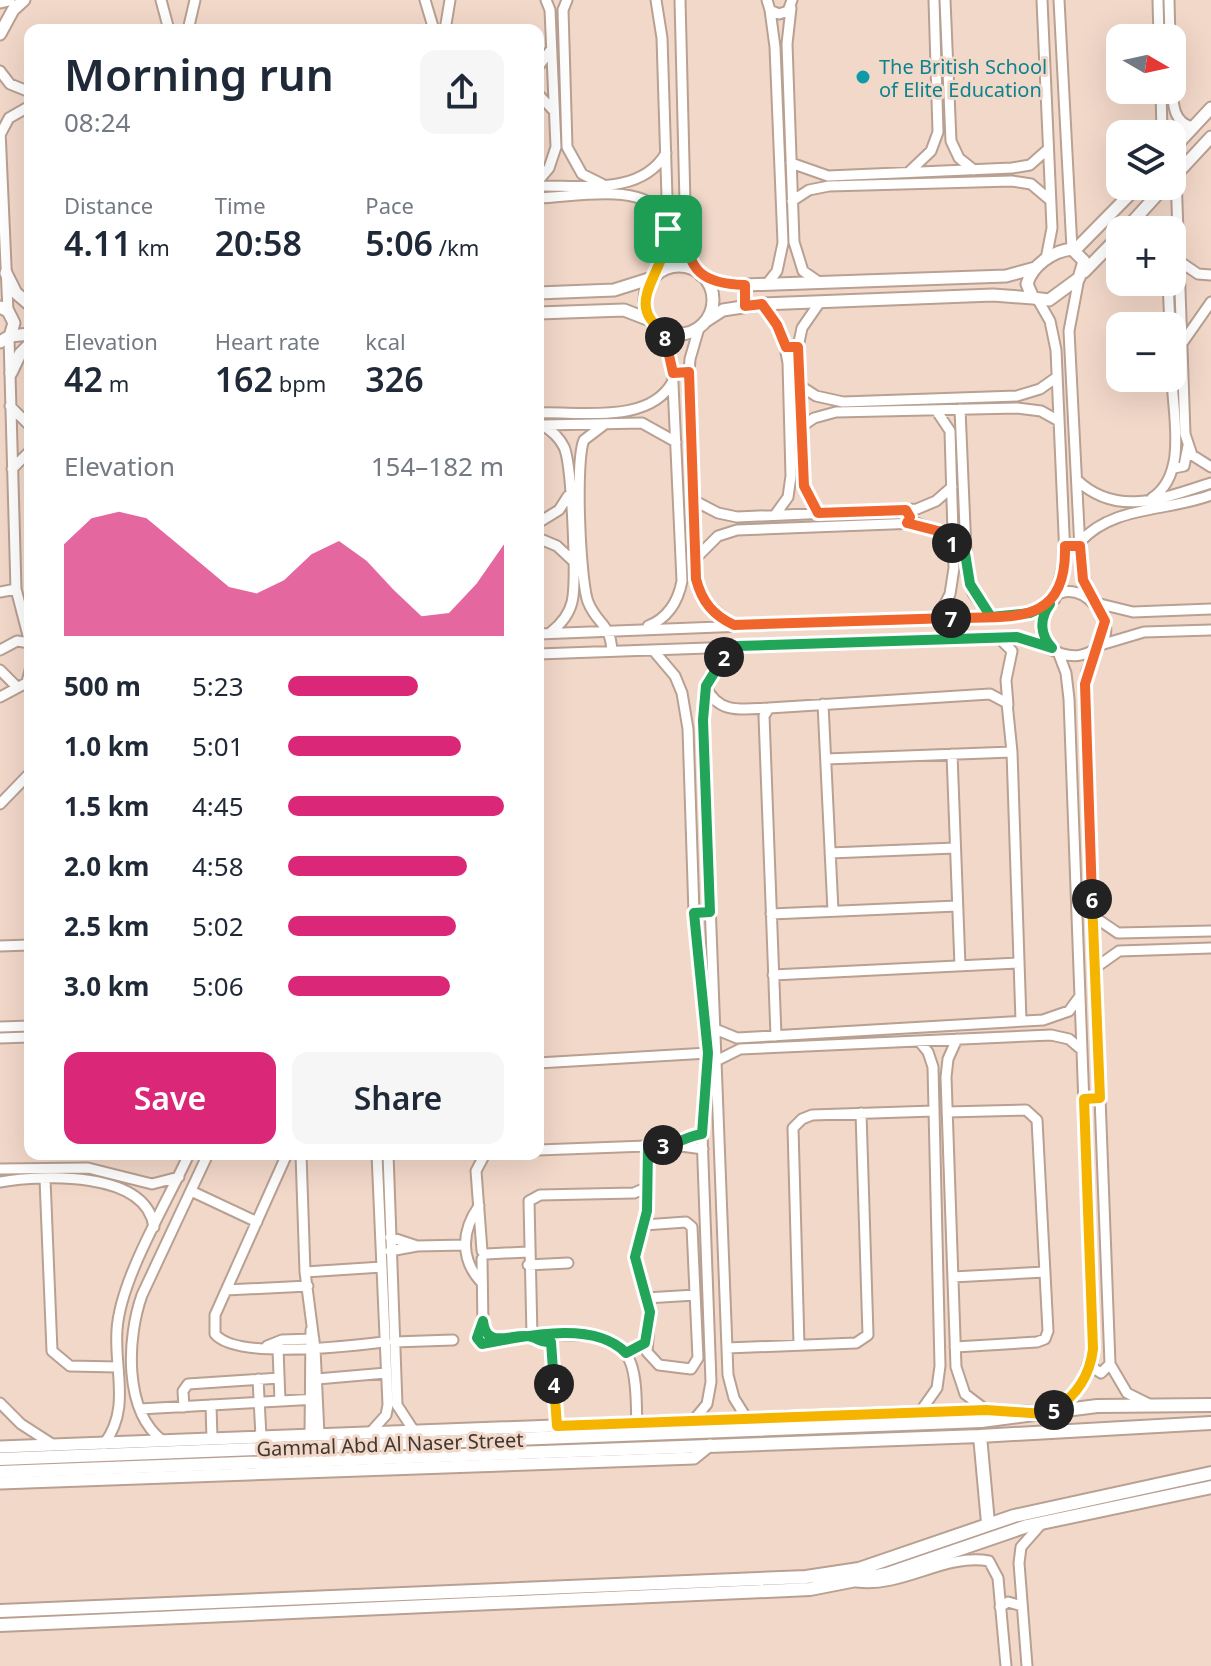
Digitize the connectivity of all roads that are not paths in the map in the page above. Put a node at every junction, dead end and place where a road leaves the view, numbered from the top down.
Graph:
1 (9, 0) edge
2 (24, 0) edge
3 (161, 0) edge
4 (195, 0) edge
5 (425, 0) edge
6 (450, 0) edge
7 (656, 0) edge
8 (680, 0) edge
9 (934, 0) edge
10 (945, 0) edge
11 (1042, 0) edge
12 (1059, 0) edge
13 (1158, 0) edge
14 (1169, 0) edge
15 (0, 2) edge
16 (792, 3) edge
17 (768, 4) edge
18 (548, 5) edge
19 (565, 5) edge
20 (167, 24) edge
21 (189, 24) edge
22 (433, 24) edge
23 (445, 24) edge
24 (1159, 24) edge
25 (1170, 24) edge
26 (0, 34) edge
27 (662, 38) junction
28 (678, 38) junction
29 (552, 48) junction
30 (544, 59) edge
31 (0, 71) edge
32 (24, 90) edge
33 (544, 100) edge
34 (1162, 104) edge
35 (1174, 104) edge
36 (1211, 108) edge
37 (24, 109) edge
38 (1174, 110) junction
39 (554, 111) junction
40 (1162, 111) junction
41 (1162, 120) edge
42 (1193, 127) junction
43 (938, 132) junction
44 (0, 133) edge
45 (950, 133) junction
46 (1186, 135) edge
47 (1211, 137) edge
48 (561, 147) junction
49 (1048, 149) junction
50 (666, 153) junction
51 (791, 163) junction
52 (1186, 164) edge
53 (1012, 168) junction
54 (974, 170) junction
55 (909, 172) junction
56 (544, 175) edge
57 (828, 181) junction
58 (1012, 181) junction
59 (625, 183) junction
60 (544, 184) edge
61 (602, 184) junction
62 (625, 195) junction
63 (544, 198) edge
64 (1125, 200) edge
65 (1153, 200) edge
66 (792, 201) junction
67 (1050, 202) junction
68 (1067, 203) junction
69 (1139, 216) edge
70 (668, 224) junction
71 (1102, 225) junction
72 (685, 229) junction
73 (1106, 239) edge
74 (794, 242) junction
75 (783, 243) junction
76 (2, 248) edge
77 (1074, 250) junction
78 (1106, 251) edge
79 (1046, 259) junction
80 (1186, 264) edge
81 (1035, 268) junction
82 (6, 273) junction
83 (700, 274) junction
84 (1081, 275) junction
85 (1211, 275) edge
86 (655, 276) junction
87 (992, 276) junction
88 (819, 282) junction
89 (767, 284) junction
90 (745, 285) junction
91 (602, 291) junction
92 (544, 293) edge
93 (993, 295) junction
94 (1036, 299) junction
95 (24, 300) edge
96 (820, 302) junction
97 (1211, 302) edge
98 (762, 304) junction
99 (745, 306) junction
100 (5, 310) edge
101 (602, 310) junction
102 (544, 313) edge
103 (650, 320) junction
104 (703, 324) junction
105 (662, 330) junction
106 (1069, 331) junction
107 (1054, 332) junction
108 (6, 339) edge
109 (1186, 339) edge
110 (786, 347) junction
111 (798, 347) junction
112 (24, 350) edge
113 (689, 372) junction
114 (11, 373) junction
115 (673, 377) junction
116 (1057, 377) junction
117 (799, 385) junction
118 (1172, 392) edge
119 (1185, 392) edge
120 (1017, 396) junction
121 (6, 398) edge
122 (836, 407) junction
123 (1017, 408) junction
124 (960, 409) junction
125 (634, 410) junction
126 (936, 410) junction
127 (544, 413) edge
128 (24, 419) edge
129 (1059, 421) junction
130 (635, 423) junction
131 (605, 424) junction
132 (544, 426) edge
133 (801, 427) junction
134 (544, 429) edge
135 (676, 442) junction
136 (1188, 446) junction
137 (24, 457) edge
138 (573, 466) junction
139 (1211, 467) edge
140 (1174, 468) junction
141 (12, 469) junction
142 (791, 476) junction
143 (803, 476) junction
144 (1077, 480) junction
145 (1211, 483) edge
146 (952, 487) junction
147 (569, 493) junction
148 (1211, 495) edge
149 (693, 500) junction
150 (1147, 501) junction
151 (906, 510) junction
152 (1124, 510) junction
153 (818, 513) junction
154 (775, 515) junction
155 (737, 517) junction
156 (544, 519) edge
157 (907, 523) junction
158 (737, 530) junction
159 (544, 541) edge
160 (1080, 544) junction
161 (1065, 546) junction
162 (953, 549) junction
163 (965, 553) junction
164 (695, 559) junction
165 (572, 560) junction
166 (696, 579) junction
167 (578, 580) junction
168 (682, 581) junction
169 (16, 589) junction
170 (0, 592) edge
171 (1052, 601) junction
172 (1095, 602) junction
173 (1211, 609) edge
174 (991, 617) junction
175 (938, 618) junction
176 (24, 620) edge
177 (734, 625) junction
178 (639, 629) junction
179 (610, 630) junction
180 (1211, 630) edge
181 (550, 633) junction
182 (544, 634) edge
183 (997, 638) junction
184 (24, 642) edge
185 (737, 646) junction
186 (1096, 646) junction
187 (0, 650) edge
188 (653, 650) junction
189 (1055, 650) junction
190 (612, 651) junction
191 (544, 654) edge
192 (0, 670) edge
193 (24, 684) edge
194 (706, 686) junction
195 (17, 687) junction
196 (0, 697) edge
197 (823, 704) junction
198 (1009, 707) junction
199 (769, 708) junction
200 (703, 720) junction
201 (687, 721) junction
202 (1012, 752) junction
203 (952, 754) junction
204 (826, 759) junction
205 (24, 779) edge
206 (0, 804) edge
207 (1074, 839) junction
208 (1090, 839) junction
209 (955, 848) junction
210 (830, 853) junction
211 (957, 906) junction
212 (833, 911) junction
213 (710, 912) junction
214 (694, 913) junction
215 (771, 914) junction
216 (1093, 916) junction
217 (1211, 931) edge
218 (24, 945) edge
219 (0, 946) edge
220 (1211, 948) edge
221 (1019, 963) junction
222 (960, 966) junction
223 (1095, 968) junction
224 (773, 975) junction
225 (1080, 996) junction
226 (1043, 1020) junction
227 (1021, 1021) junction
228 (24, 1026) edge
229 (0, 1027) edge
230 (715, 1029) junction
231 (882, 1029) junction
232 (1042, 1035) junction
233 (776, 1036) junction
234 (24, 1037) edge
235 (0, 1038) edge
236 (737, 1038) junction
237 (957, 1039) junction
238 (919, 1041) junction
239 (883, 1042) junction
240 (737, 1049) junction
241 (1082, 1050) junction
242 (712, 1057) junction
243 (544, 1063) edge
244 (947, 1066) junction
245 (933, 1067) junction
246 (1100, 1098) junction
247 (1084, 1099) junction
248 (934, 1111) junction
249 (947, 1112) junction
250 (861, 1113) junction
251 (702, 1134) junction
252 (674, 1145) junction
253 (648, 1146) junction
254 (703, 1149) junction
255 (544, 1150) edge
256 (186, 1160) edge
257 (205, 1160) edge
258 (284, 1160) edge
259 (301, 1160) edge
260 (377, 1160) edge
261 (388, 1160) edge
262 (482, 1160) edge
263 (0, 1169) edge
264 (179, 1177) junction
265 (45, 1179) junction
266 (935, 1180) junction
267 (950, 1180) junction
268 (0, 1182) edge
269 (191, 1191) junction
270 (648, 1193) junction
271 (479, 1206) junction
272 (162, 1212) junction
273 (722, 1218) junction
274 (705, 1219) junction
275 (177, 1220) junction
276 (257, 1222) junction
277 (644, 1225) junction
278 (155, 1228) junction
279 (390, 1237) junction
280 (417, 1246) junction
281 (465, 1250) junction
282 (390, 1251) junction
283 (528, 1252) junction
284 (482, 1255) junction
285 (568, 1263) dead end
286 (528, 1265) junction
287 (382, 1267) junction
288 (305, 1272) junction
289 (1045, 1272) junction
290 (953, 1277) junction
291 (482, 1283) junction
292 (308, 1286) junction
293 (226, 1290) junction
294 (695, 1295) junction
295 (646, 1298) junction
296 (532, 1336) junction
297 (553, 1338) junction
298 (453, 1340) dead end
299 (311, 1341) junction
300 (389, 1342) junction
301 (645, 1343) junction
302 (799, 1345) junction
303 (267, 1346) junction
304 (955, 1347) junction
305 (727, 1348) junction
306 (278, 1349) junction
307 (626, 1353) junction
308 (648, 1355) junction
309 (1091, 1362) junction
310 (632, 1363) junction
311 (727, 1363) junction
312 (1110, 1364) junction
313 (711, 1365) junction
314 (940, 1366) junction
315 (956, 1367) junction
316 (118, 1370) junction
317 (134, 1373) junction
318 (386, 1373) junction
319 (279, 1378) junction
320 (258, 1379) junction
321 (317, 1379) junction
322 (392, 1396) junction
323 (313, 1399) junction
324 (280, 1401) junction
325 (259, 1402) junction
326 (0, 1403) edge
327 (211, 1405) junction
328 (1154, 1405) junction
329 (1211, 1405) edge
330 (1106, 1406) junction
331 (184, 1407) junction
332 (140, 1409) junction
333 (986, 1410) junction
334 (920, 1412) junction
335 (1052, 1413) junction
336 (787, 1417) junction
337 (747, 1419) junction
338 (693, 1421) junction
339 (674, 1422) junction
340 (637, 1423) junction
341 (1211, 1423) edge
342 (557, 1426) junction
343 (804, 1427) junction
344 (1126, 1427) junction
345 (479, 1429) junction
346 (1087, 1429) junction
347 (414, 1431) junction
348 (370, 1433) junction
349 (663, 1433) junction
350 (314, 1435) junction
351 (980, 1436) junction
352 (261, 1437) junction
353 (212, 1439) junction
354 (163, 1441) junction
355 (472, 1441) junction
356 (104, 1444) junction
357 (0, 1445) edge
358 (55, 1446) junction
359 (445, 1448) junction
360 (0, 1459) edge
361 (0, 1472) edge
362 (1211, 1473) edge
363 (99, 1474) junction
364 (0, 1483) edge
365 (1211, 1487) edge
366 (1043, 1522) junction
367 (988, 1523) junction
368 (857, 1582) junction
369 (677, 1589) junction
370 (1020, 1589) junction
371 (652, 1590) junction
372 (999, 1590) junction
373 (1022, 1606) junction
374 (1000, 1607) junction
375 (0, 1611) edge
376 (0, 1625) edge
377 (1006, 1666) edge
378 (1027, 1666) edge

1 - 15 street
2 - 26 street
3 - 20 street
4 - 21 street
5 - 22 street
6 - 23 street
7 - 27 street
8 - 28 street
9 - 43 street
10 - 45 street
11 - 49 street
12 - 68 street
13 - 24 street
14 - 25 street
16 - 17 street
16 - 51 street
17 - 75 street
18 - 19 street
18 - 29 street
19 - 48 street
27 - 28 street
27 - 50 street
28 - 72 street
29 - 30 street
29 - 39 street
31 - 32 street
33 - 39 street
34 - 40 street
35 - 38 street
36 - 42 street
37 - 44 street
38 - 40 street
38 - 42 street
39 - 48 street
40 - 41 street
42 - 46 street
43 - 45 street
43 - 55 street
44 - 76 street
45 - 54 street
47 - 52 street
48 - 56 street
48 - 61 street
49 - 53 street
49 - 67 street
50 - 59 street
50 - 70 street
51 - 57 street
51 - 66 street
53 - 54 street
53 - 58 street
54 - 55 street
55 - 57 street
57 - 58 street
57 - 66 street
58 - 67 street
59 - 61 street
59 - 62 street
60 - 61 street
62 - 63 street
62 - 70 street
64 - 71 street
65 - 69 street
66 - 74 street
67 - 68 street
67 - 79 street
68 - 77 street
70 - 72 street
70 - 86 street
71 - 73 street
71 - 77 street
72 - 83 street
74 - 75 street
74 - 88 street
75 - 89 street
76 - 82 street
77 - 79 street
77 - 84 street
78 - 84 street
79 - 81 street
80 - 85 street
81 - 87 street
81 - 94 street
82 - 95 street
82 - 100 street
83 - 86 street
83 - 90 street
83 - 104 street
84 - 94 street
84 - 106 street
86 - 91 street
86 - 103 street
87 - 88 street
87 - 93 street
88 - 89 street
89 - 90 street
90 - 99 street
91 - 92 street
91 - 101 street
93 - 94 street
93 - 96 street
94 - 107 street
96 - 98 street
96 - 111 street
97 - 109 street
98 - 99 street
98 - 110 street
99 - 104 street
100 - 108 street
101 - 102 street
101 - 103 street
103 - 105 street
104 - 105 street
104 - 113 street
105 - 115 street
106 - 107 street
106 - 144 street
107 - 116 street
108 - 114 street
110 - 111 street
110 - 142 street
111 - 117 street
112 - 114 street
113 - 115 street
113 - 149 street
114 - 121 street
115 - 125 street
115 - 135 street
116 - 120 street
116 - 129 street
117 - 122 street
117 - 133 street
118 - 140 street
119 - 136 street
120 - 122 street
120 - 123 street
121 - 128 street
121 - 141 street
122 - 126 street
122 - 133 street
123 - 124 street
123 - 129 street
124 - 126 street
124 - 163 street
125 - 127 street
125 - 130 street
126 - 146 street
129 - 161 street
130 - 131 street
130 - 135 street
131 - 132 street
131 - 138 street
133 - 143 street
134 - 138 street
135 - 168 street
136 - 139 street
136 - 140 street
137 - 141 street
138 - 147 street
138 - 167 street
140 - 150 street
141 - 169 street
142 - 143 street
142 - 154 street
143 - 153 street
144 - 152 street
144 - 160 street
145 - 150 street
146 - 151 street
146 - 162 street
147 - 156 street
147 - 165 street
148 - 152 street
149 - 155 street
149 - 164 street
150 - 152 street
151 - 153 street
151 - 157 street
152 - 160 street
153 - 154 street
154 - 155 street
155 - 158 street
157 - 158 street
157 - 162 street
158 - 164 street
159 - 165 street
160 - 161 street
160 - 172 street
161 - 171 street
162 - 163 street
162 - 175 street
163 - 174 street
164 - 166 street
165 - 167 street
166 - 168 street
166 - 177 street
167 - 179 street
167 - 181 street
168 - 178 street
169 - 170 street
169 - 176 street
171 - 172 street
171 - 174 street
171 - 189 street
172 - 173 street
172 - 186 street
174 - 175 street
175 - 177 street
177 - 178 street
178 - 179 street
179 - 181 street
179 - 190 street
180 - 186 street
181 - 182 street
183 - 185 street
183 - 189 street
183 - 198 street
184 - 187 street
185 - 188 street
185 - 194 street
186 - 189 street
186 - 208 street
188 - 190 street
188 - 201 street
189 - 207 street
190 - 191 street
192 - 195 street
193 - 195 street
194 - 199 street
194 - 200 street
195 - 196 street
197 - 198 street
197 - 199 street
197 - 204 street
198 - 202 street
199 - 215 street
200 - 201 street
200 - 213 street
201 - 214 street
202 - 203 street
202 - 221 street
203 - 204 street
203 - 209 street
204 - 210 street
205 - 206 street
207 - 208 street
207 - 225 street
208 - 216 street
209 - 210 street
209 - 211 street
210 - 212 street
211 - 212 street
211 - 222 street
212 - 215 street
213 - 214 street
213 - 230 street
214 - 242 street
215 - 224 street
216 - 217 street
216 - 223 street
218 - 219 street
220 - 223 street
221 - 222 street
221 - 227 street
222 - 224 street
223 - 246 street
224 - 233 street
225 - 226 street
225 - 241 street
226 - 227 street
226 - 232 street
227 - 231 street
228 - 229 street
230 - 236 street
230 - 242 street
231 - 233 street
231 - 239 street
232 - 237 street
232 - 241 street
233 - 236 street
234 - 235 street
236 - 240 street
237 - 238 street
237 - 244 street
238 - 239 street
238 - 245 street
239 - 240 street
240 - 242 street
241 - 247 street
242 - 243 street
242 - 251 street
242 - 273 street
244 - 245 street
244 - 249 street
245 - 248 street
246 - 247 street
246 - 312 street
247 - 309 street
248 - 250 street
248 - 266 street
249 - 267 street
249 - 289 street
250 - 302 street
250 - 302 street
251 - 252 street
251 - 254 street
252 - 253 street
252 - 254 street
253 - 255 street
253 - 270 street
254 - 274 street
256 - 264 street
257 - 269 street
258 - 276 street
259 - 288 street
260 - 287 street
261 - 279 street
262 - 271 street
263 - 264 street
264 - 272 street
265 - 268 street
265 - 278 street
265 - 316 street
266 - 267 street
266 - 314 street
267 - 290 street
269 - 275 street
269 - 276 street
270 - 277 street
270 - 283 street
271 - 281 street
271 - 284 street
272 - 275 street
272 - 278 street
273 - 274 street
273 - 305 street
274 - 313 street
275 - 317 street
276 - 293 street
277 - 294 street
277 - 295 street
278 - 316 street
279 - 280 street
279 - 282 street
280 - 281 street
280 - 282 street
281 - 284 street
281 - 291 street
282 - 300 street
283 - 284 street
283 - 286 street
284 - 291 street
285 - 286 street
286 - 296 street
287 - 288 street
287 - 300 street
288 - 292 street
289 - 290 street
289 - 304 street
290 - 304 street
291 - 296 street
292 - 293 street
292 - 299 street
293 - 303 street
294 - 295 street
294 - 308 street
295 - 301 street
296 - 297 street
297 - 307 street
297 - 342 street
298 - 300 street
299 - 300 street
299 - 303 street
299 - 306 street
299 - 321 street
299 - 323 street
300 - 318 street
300 - 322 street
301 - 307 street
301 - 308 street
302 - 305 street
303 - 306 street
304 - 315 street
305 - 311 street
306 - 319 street
307 - 310 street
308 - 310 street
309 - 312 street
309 - 335 street
310 - 340 street
311 - 313 street
311 - 337 street
312 - 328 street
313 - 338 street
314 - 315 street
314 - 334 street
315 - 333 street
316 - 317 street
316 - 356 street
317 - 332 street
318 - 321 street
318 - 322 street
319 - 320 street
319 - 324 street
320 - 325 street
320 - 331 street
321 - 323 street
322 - 347 street
322 - 348 street
323 - 324 street
323 - 350 street
324 - 325 street
325 - 327 street
325 - 352 street
326 - 358 street
327 - 331 street
327 - 353 street
328 - 329 main road, Gammal Abd Al Naser Street
328 - 330 main road, Gammal Abd Al Naser Street
330 - 335 main road, Gammal Abd Al Naser Street
330 - 344 main road
331 - 332 street
332 - 354 street
333 - 334 street
333 - 335 street
334 - 336 street
335 - 343 main road, Gammal Abd Al Naser Street
335 - 346 main road
336 - 337 street
336 - 343 main road
337 - 338 street
338 - 339 street
339 - 340 street
339 - 349 main road
340 - 342 street
341 - 344 main road, Gammal Abd Al Naser Street
342 - 345 street
343 - 349 main road, Gammal Abd Al Naser Street
344 - 346 main road, Gammal Abd Al Naser Street
345 - 355 main road
345 - 359 street
346 - 351 main road, Gammal Abd Al Naser Street
347 - 348 street
347 - 359 street
348 - 350 street
349 - 355 main road, Gammal Abd Al Naser Street
350 - 352 street
351 - 359 main road, Gammal Abd Al Naser Street
351 - 367 main road
352 - 353 street
353 - 354 street
354 - 356 street
355 - 359 main road, Gammal Abd Al Naser Street
356 - 358 street
357 - 358 street
359 - 360 main road, Gammal Abd Al Naser Street
359 - 363 main road, Gammal Abd Al Naser Street
361 - 363 main road, Gammal Abd Al Naser Street
362 - 367 main road
363 - 364 street
365 - 366 main road
366 - 368 main road
366 - 370 street
367 - 369 main road
368 - 369 main road
368 - 372 street
369 - 371 main road
370 - 372 street
370 - 373 street
371 - 375 main road
371 - 376 main road
372 - 374 street
373 - 374 street
373 - 378 street
374 - 377 street

